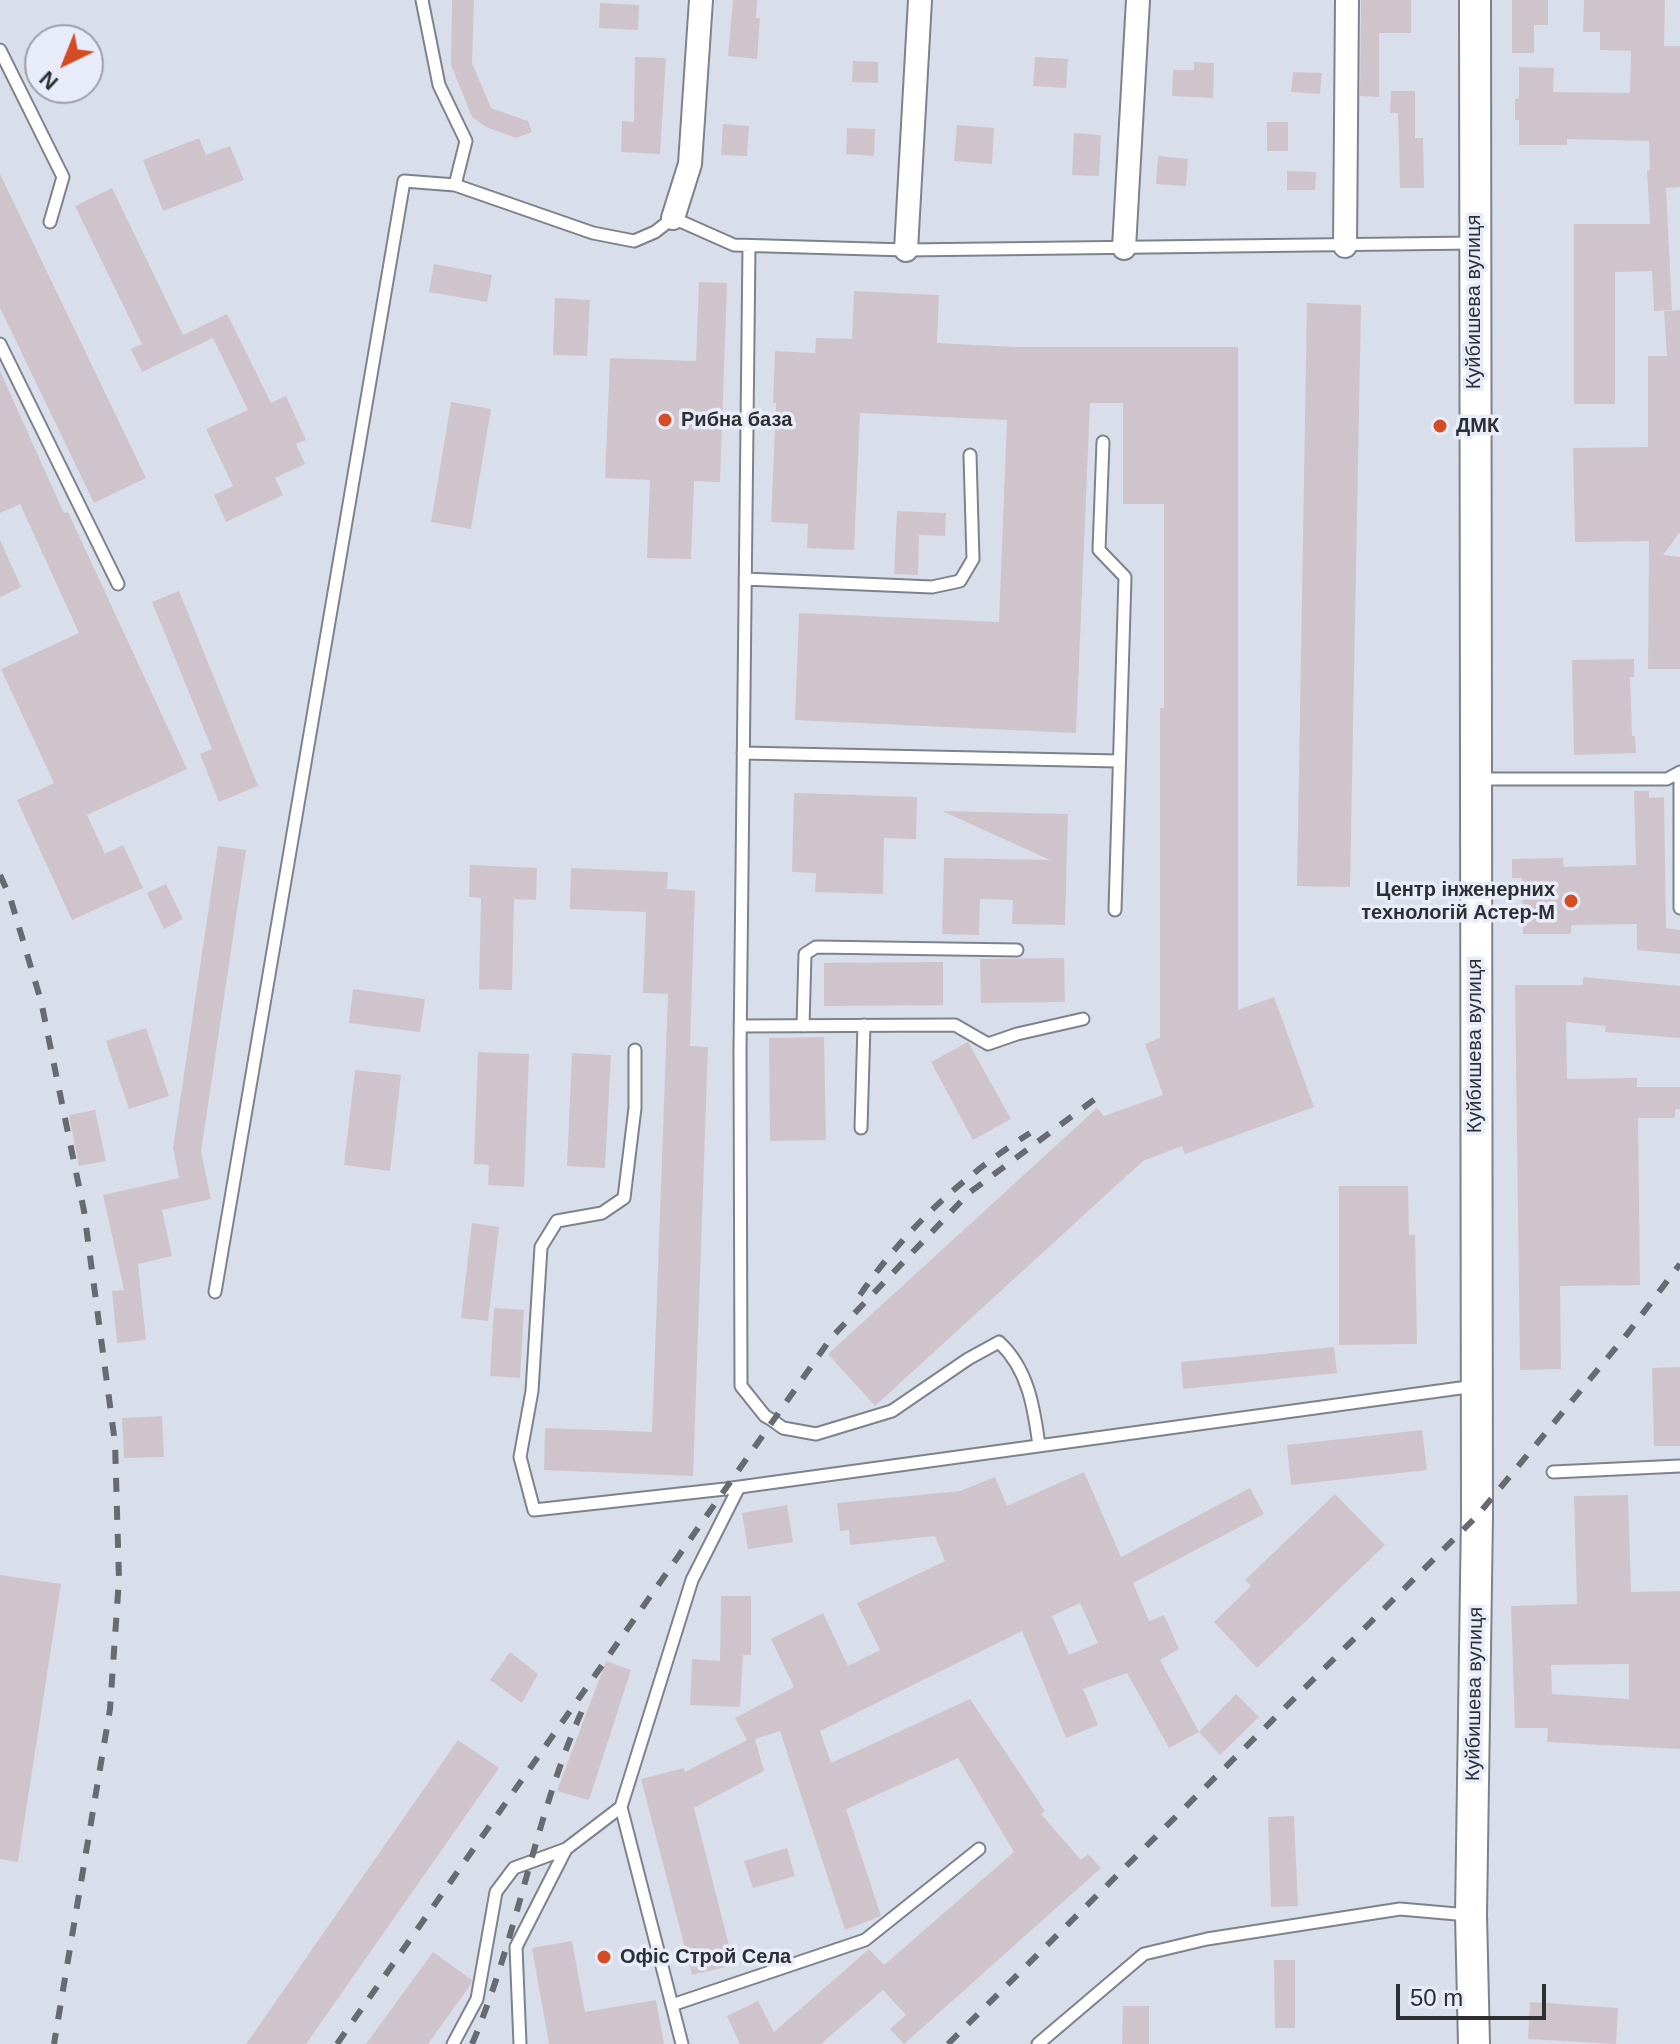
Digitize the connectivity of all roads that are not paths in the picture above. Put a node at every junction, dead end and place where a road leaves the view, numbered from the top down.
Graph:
1 (422, 0) edge
2 (701, 0) edge
3 (920, 0) edge
4 (1138, 0) edge
5 (1347, 0) edge
6 (1475, 0) edge
7 (0, 50) edge
8 (455, 185) junction
9 (673, 218) junction
10 (50, 222) dead end
11 (1474, 243) junction
12 (749, 246) junction
13 (1345, 246) junction
14 (1124, 248) junction
15 (906, 250) junction
16 (0, 344) edge
17 (1103, 442) dead end
18 (970, 455) dead end
19 (745, 579) junction
20 (118, 584) dead end
21 (743, 753) junction
22 (1118, 761) junction
23 (1680, 772) edge
24 (1474, 779) junction
25 (1680, 780) edge
26 (1680, 908) edge
27 (1115, 910) dead end
28 (1017, 950) dead end
29 (1083, 1019) dead end
30 (864, 1025) junction
31 (740, 1026) junction
32 (803, 1026) junction
33 (635, 1050) dead end
34 (861, 1128) dead end
35 (215, 1292) dead end
36 (1475, 1385) junction
37 (1039, 1446) junction
38 (1680, 1466) edge
39 (1553, 1472) dead end
40 (739, 1487) junction
41 (621, 1807) junction
42 (566, 1849) junction
43 (979, 1849) dead end
44 (1471, 1915) junction
45 (672, 2005) junction
46 (453, 2044) edge
47 (520, 2044) edge
48 (682, 2044) edge
49 (1038, 2044) edge
50 (1474, 2044) edge

1 - 8 lane
2 - 9 street
3 - 15 street
4 - 14 street
5 - 13 street
6 - 11 main road, Куйбишева вулиця
7 - 10 lane
8 - 9 lane
8 - 35 lane
9 - 12 lane
11 - 13 lane
11 - 24 main road, Куйбишева вулиця
12 - 15 lane
12 - 19 lane
13 - 14 lane
14 - 15 lane
16 - 20 lane
17 - 22 lane
18 - 19 lane
19 - 21 lane
21 - 22 lane
21 - 31 lane
22 - 27 lane
23 - 24 lane
24 - 36 main road, Куйбишева вулиця
25 - 26 lane
28 - 32 lane
29 - 30 lane
30 - 32 lane
30 - 34 lane
31 - 32 lane
31 - 37 lane
33 - 40 lane
36 - 37 lane
36 - 44 main road, Куйбишева вулиця
37 - 40 lane
38 - 39 lane
40 - 41 lane
41 - 42 lane
41 - 45 lane
42 - 46 lane
42 - 47 lane
43 - 45 lane
44 - 49 lane
44 - 50 main road, Куйбишева вулиця
45 - 48 lane

